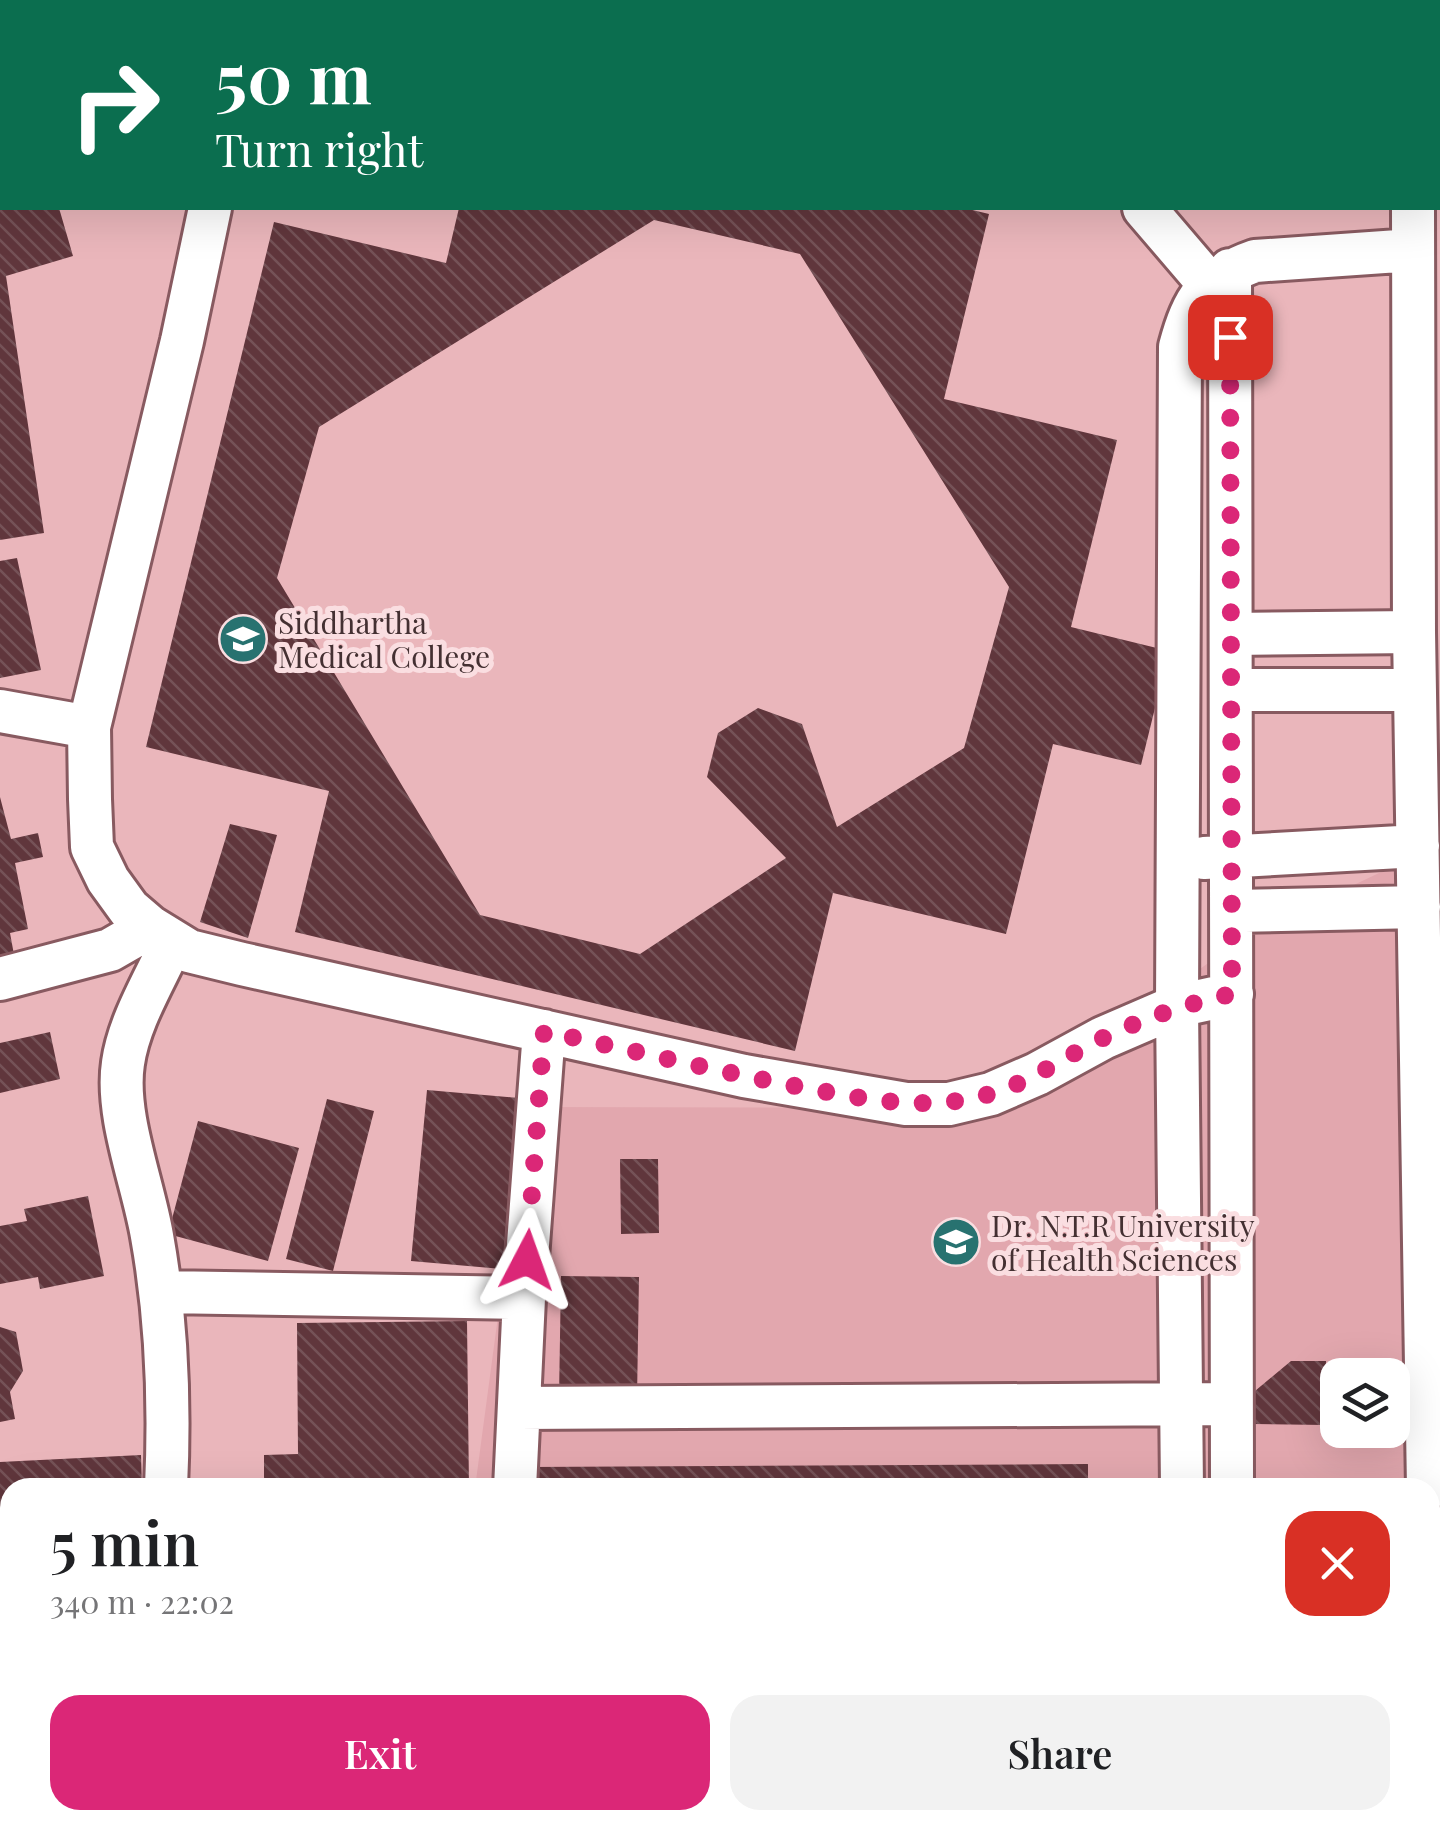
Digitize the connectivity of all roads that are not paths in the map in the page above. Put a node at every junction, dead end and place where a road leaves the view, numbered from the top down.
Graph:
1 (210, 210) edge
2 (1146, 210) edge
3 (1412, 210) edge
4 (1413, 250) junction
5 (1220, 277) junction
6 (1230, 404) junction
7 (1178, 406) junction
8 (1178, 571) junction
9 (1231, 571) junction
10 (1414, 632) junction
11 (1231, 634) junction
12 (1232, 690) junction
13 (1415, 690) junction
14 (0, 712) edge
15 (90, 727) junction
16 (1418, 846) junction
17 (1232, 856) junction
18 (1177, 859) junction
19 (1418, 907) junction
20 (1232, 911) junction
21 (161, 934) junction
22 (0, 980) edge
23 (1232, 994) junction
24 (1177, 1006) junction
25 (544, 1031) junction
26 (162, 1292) junction
27 (524, 1298) junction
28 (1183, 1404) junction
29 (1232, 1404) junction
30 (518, 1408) junction
31 (166, 1478) edge
32 (516, 1478) edge
33 (1182, 1478) edge
34 (1232, 1478) edge
35 (1428, 1478) edge

1 - 15 street
2 - 5 street
3 - 4 street
4 - 5 street
4 - 10 street
5 - 6 street
5 - 7 street
6 - 7 street
6 - 9 street
7 - 8 street
8 - 9 street
8 - 18 street
9 - 11 street
10 - 11 street
10 - 13 street
11 - 12 street
12 - 13 street
12 - 17 street
13 - 16 street
14 - 15 street
15 - 21 street
16 - 17 street
16 - 19 street
17 - 18 street
17 - 20 street
18 - 24 street
19 - 20 street
19 - 35 street
20 - 23 street
21 - 22 street
21 - 25 street
21 - 26 street
23 - 24 street
23 - 29 street
24 - 25 street
24 - 28 street
25 - 27 street
26 - 27 street
26 - 31 street
27 - 30 street
28 - 29 street
28 - 30 street
28 - 33 street
29 - 34 street
30 - 32 street

